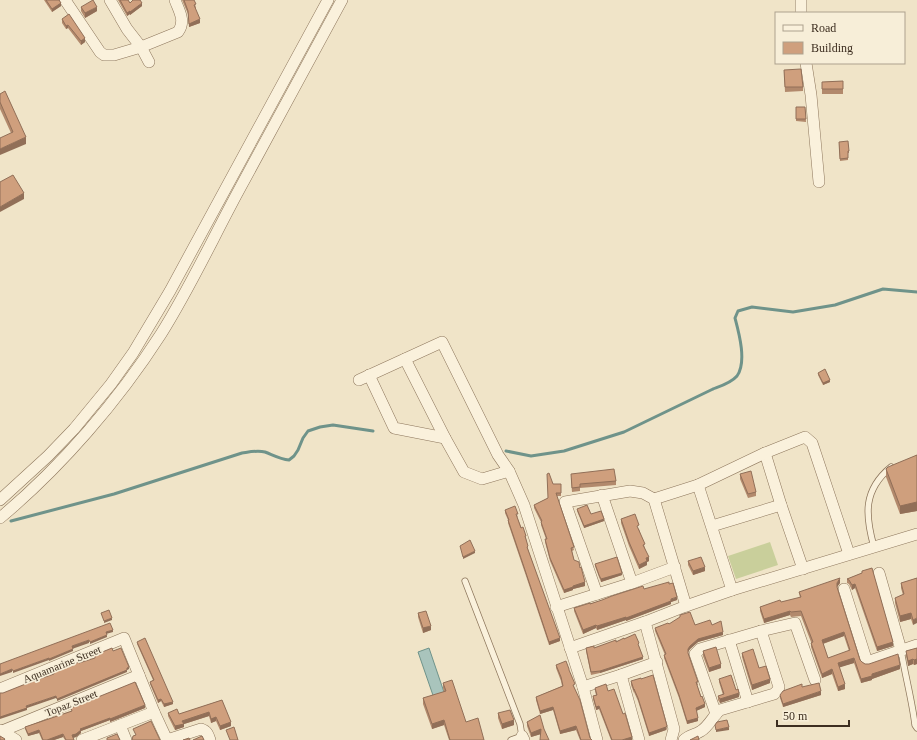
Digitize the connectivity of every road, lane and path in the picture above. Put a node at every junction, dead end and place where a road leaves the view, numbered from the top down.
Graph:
1 (65, 0) edge
2 (110, 0) edge
3 (176, 0) edge
4 (328, 0) edge
5 (342, 0) edge
6 (801, 0) edge
7 (801, 12) edge
8 (141, 47) junction
9 (149, 62) dead end
10 (806, 64) edge
11 (819, 182) dead end
12 (405, 359) junction
13 (445, 438) junction
14 (765, 453) junction
15 (898, 463) edge
16 (509, 471) junction
17 (698, 485) junction
18 (602, 495) junction
19 (654, 499) junction
20 (0, 500) edge
21 (781, 505) junction
22 (0, 518) edge
23 (712, 526) junction
24 (917, 534) edge
25 (874, 547) junction
26 (849, 554) junction
27 (675, 568) junction
28 (803, 569) junction
29 (879, 573) dead end
30 (465, 581) dead end
31 (632, 583) junction
32 (844, 589) dead end
33 (732, 590) junction
34 (596, 594) junction
35 (686, 606) junction
36 (556, 607) junction
37 (645, 622) junction
38 (761, 631) junction
39 (729, 640) junction
40 (917, 645) edge
41 (570, 648) junction
42 (901, 650) junction
43 (657, 662) junction
44 (139, 675) junction
45 (621, 675) junction
46 (815, 680) dead end
47 (582, 688) junction
48 (0, 689) edge
49 (748, 702) junction
50 (915, 708) edge
51 (154, 712) junction
52 (716, 714) junction
53 (120, 725) junction
54 (917, 728) edge
55 (1, 731) edge
56 (523, 738) edge
57 (16, 740) edge
58 (82, 740) edge
59 (126, 740) edge
60 (167, 740) edge
61 (210, 740) edge
62 (511, 740) edge
63 (597, 740) edge
64 (639, 740) edge
65 (671, 740) edge
66 (684, 740) edge

1 - 8 street
2 - 8 street
3 - 8 street
4 - 20 street
5 - 22 street
6 - 7 street
8 - 9 street
10 - 11 street
12 - 13 street
12 - 13 street
12 - 16 street
13 - 16 street
14 - 17 street
14 - 21 street
14 - 26 street
15 - 25 lane
16 - 36 street
17 - 19 street
17 - 23 street
18 - 19 street
18 - 31 street
18 - 34 street
19 - 27 street
21 - 23 street
21 - 28 street
23 - 33 street
24 - 25 street
25 - 26 street
26 - 28 street
27 - 31 street
27 - 35 street
28 - 33 street
29 - 42 street
30 - 56 lane
31 - 34 street
32 - 42 street
33 - 35 street
34 - 36 street
35 - 37 street
36 - 41 street
37 - 41 street
37 - 43 street
38 - 39 street
38 - 46 street
38 - 49 street
39 - 49 street
39 - 52 street
40 - 42 street
41 - 47 street
42 - 50 lane
43 - 45 street
43 - 65 street
44 - 48 street, Aquamarine Street
44 - 51 street
44 - 55 street, Topaz Street
45 - 47 street
45 - 64 street
47 - 63 street
49 - 52 street
50 - 54 lane
51 - 53 street
51 - 60 street
52 - 66 street
53 - 58 street
53 - 59 street
55 - 57 street
56 - 62 lane
60 - 61 street

